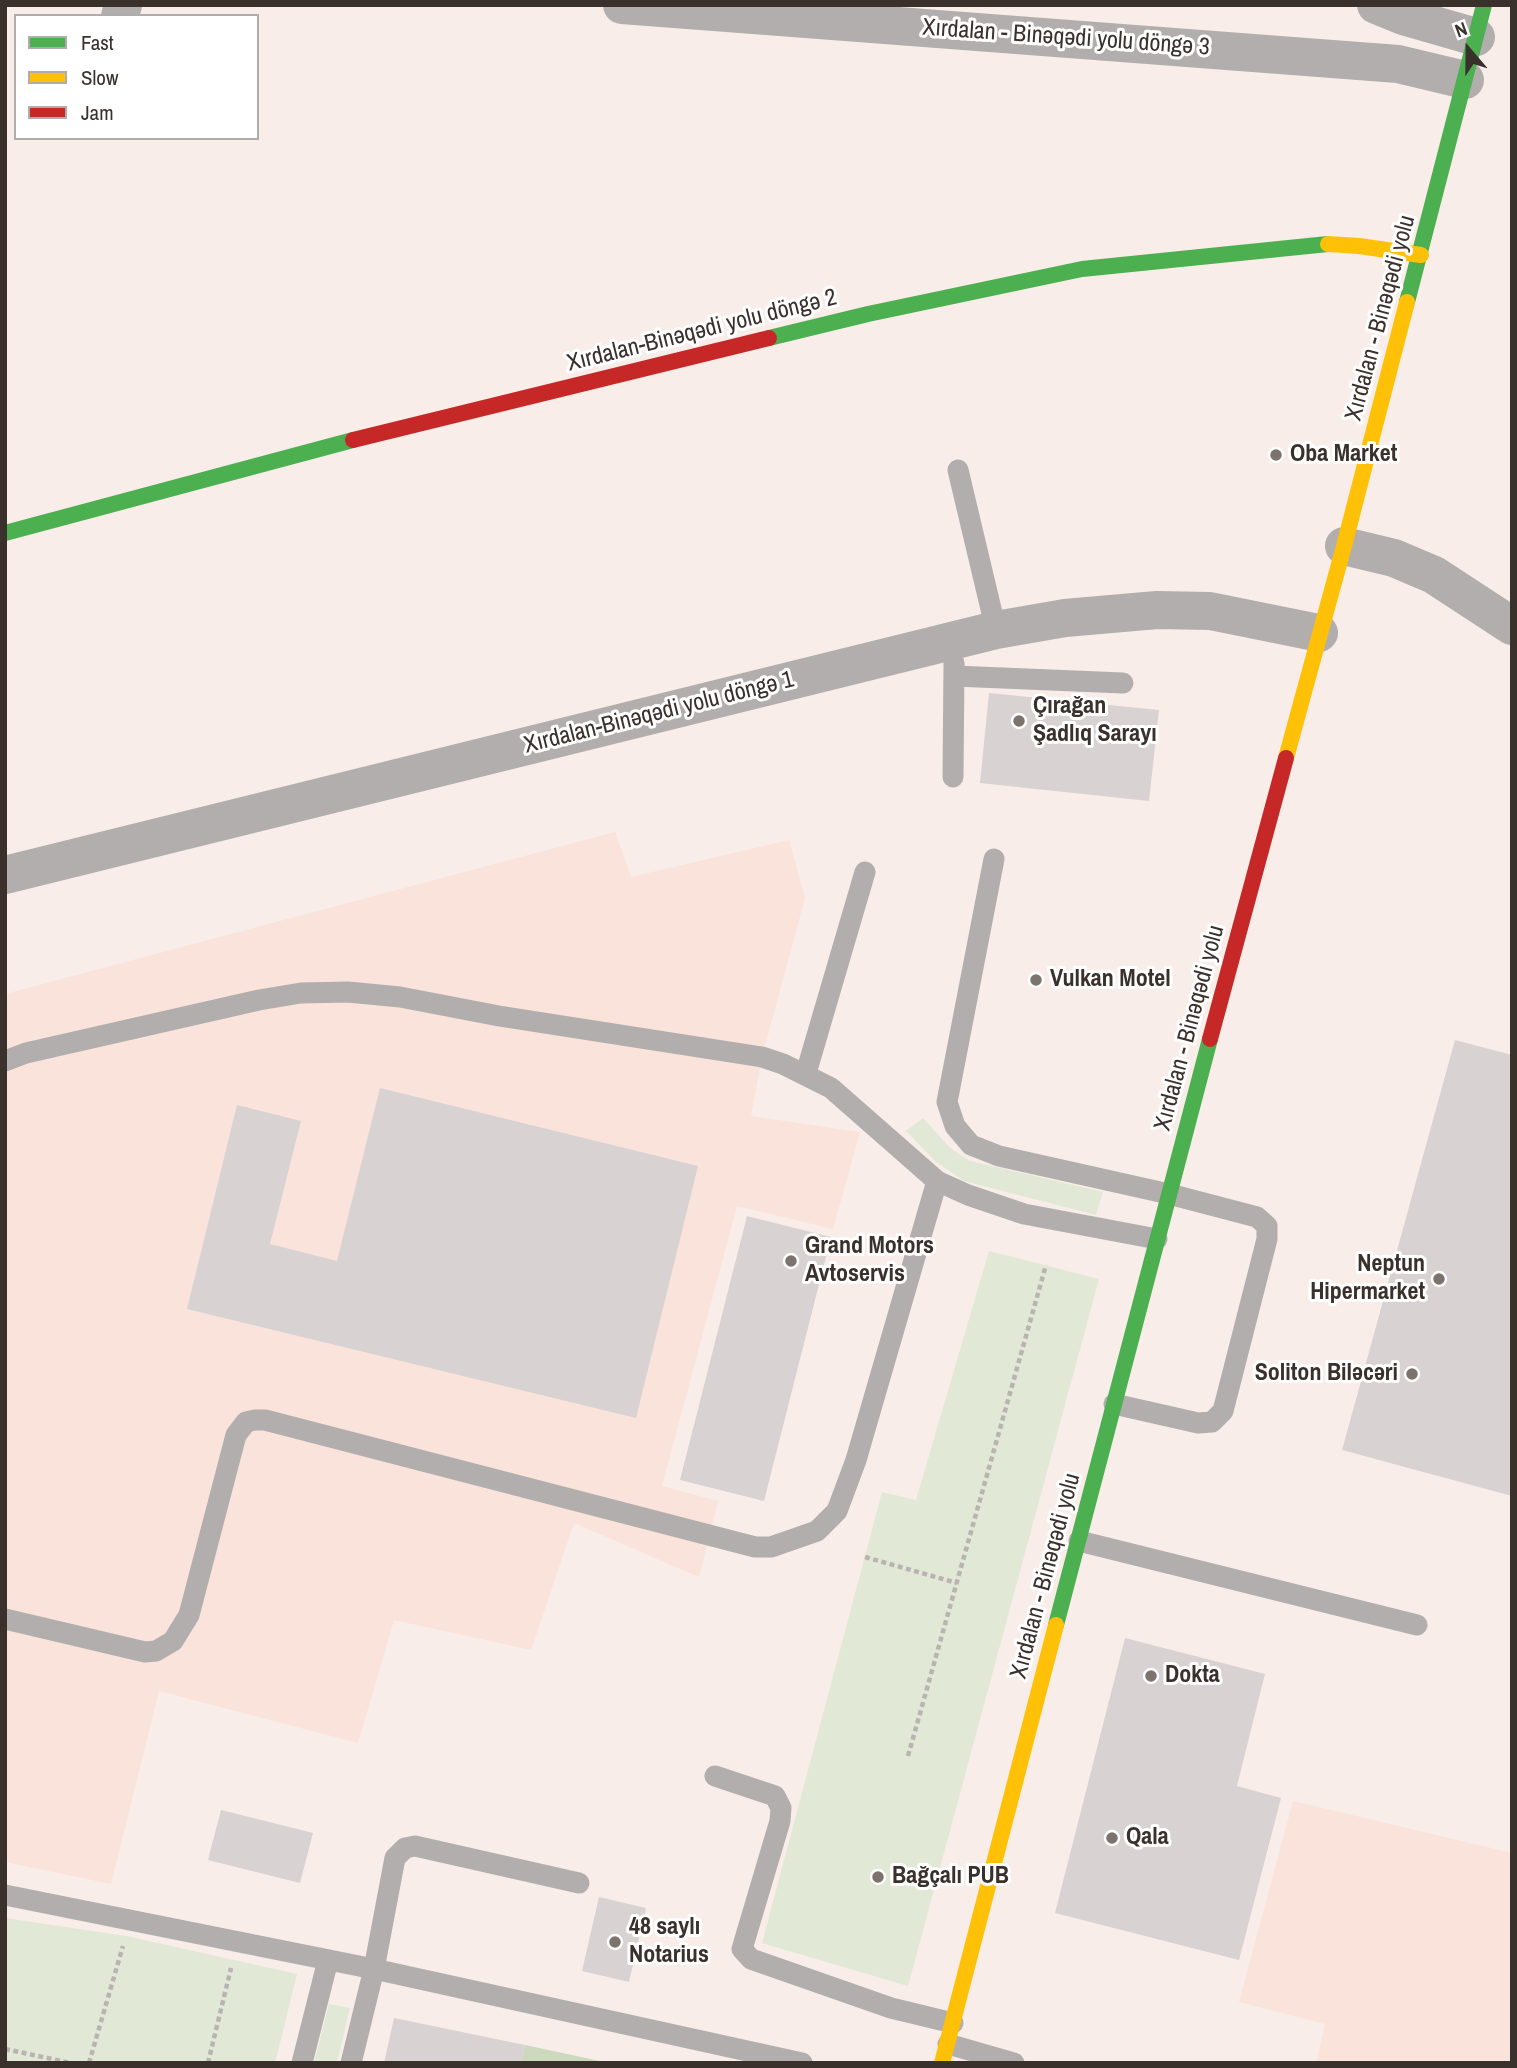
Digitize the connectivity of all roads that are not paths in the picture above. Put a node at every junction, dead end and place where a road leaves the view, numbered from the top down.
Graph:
1 (622, 5) edge
2 (1376, 5) edge
3 (1480, 21) edge
4 (1465, 80) junction
5 (1421, 255) junction
6 (958, 470) dead end
7 (5, 533) edge
8 (1344, 546) junction
9 (1512, 626) edge
10 (996, 630) junction
11 (1319, 633) junction
12 (954, 658) junction
13 (1123, 683) dead end
14 (953, 777) dead end
15 (994, 859) dead end
16 (865, 872) dead end
17 (5, 875) edge
18 (5, 1061) edge
19 (806, 1073) junction
20 (937, 1181) junction
21 (1169, 1194) junction
22 (1157, 1239) junction
23 (1114, 1404) junction
24 (1079, 1541) junction
25 (5, 1619) edge
26 (1417, 1625) dead end
27 (715, 1776) dead end
28 (579, 1883) dead end
29 (5, 1895) edge
30 (328, 1960) junction
31 (374, 1969) junction
32 (948, 2043) edge
33 (302, 2063) edge
34 (351, 2063) edge
35 (802, 2063) edge
36 (1014, 2063) edge

1 - 4 street, Xırdalan - Binəqədi yolu döngə 3
2 - 3 street
3 - 4 main road, Xırdalan - Binəqədi yolu
4 - 5 main road, Xırdalan - Binəqədi yolu
5 - 7 main road, Xırdalan-Binəqədi yolu döngə 2
5 - 8 main road, Xırdalan - Binəqədi yolu
6 - 10 lane
8 - 9 street
8 - 11 main road, Xırdalan - Binəqədi yolu
10 - 11 street, Xırdalan-Binəqədi yolu döngə 1
10 - 12 street, Xırdalan-Binəqədi yolu döngə 1
11 - 21 main road, Xırdalan - Binəqədi yolu
12 - 13 lane
12 - 14 lane
12 - 17 street, Xırdalan-Binəqədi yolu döngə 1
15 - 21 lane
16 - 19 lane
18 - 19 lane
19 - 20 lane
20 - 22 lane
20 - 25 lane
21 - 22 main road, Xırdalan - Binəqədi yolu
21 - 23 lane
22 - 23 main road, Xırdalan - Binəqədi yolu
23 - 24 main road, Xırdalan - Binəqədi yolu
24 - 26 lane
24 - 32 main road, Xırdalan - Binəqədi yolu
27 - 32 lane
28 - 31 lane
29 - 30 lane
30 - 31 lane
30 - 33 lane
31 - 34 lane
31 - 35 lane
32 - 36 lane

